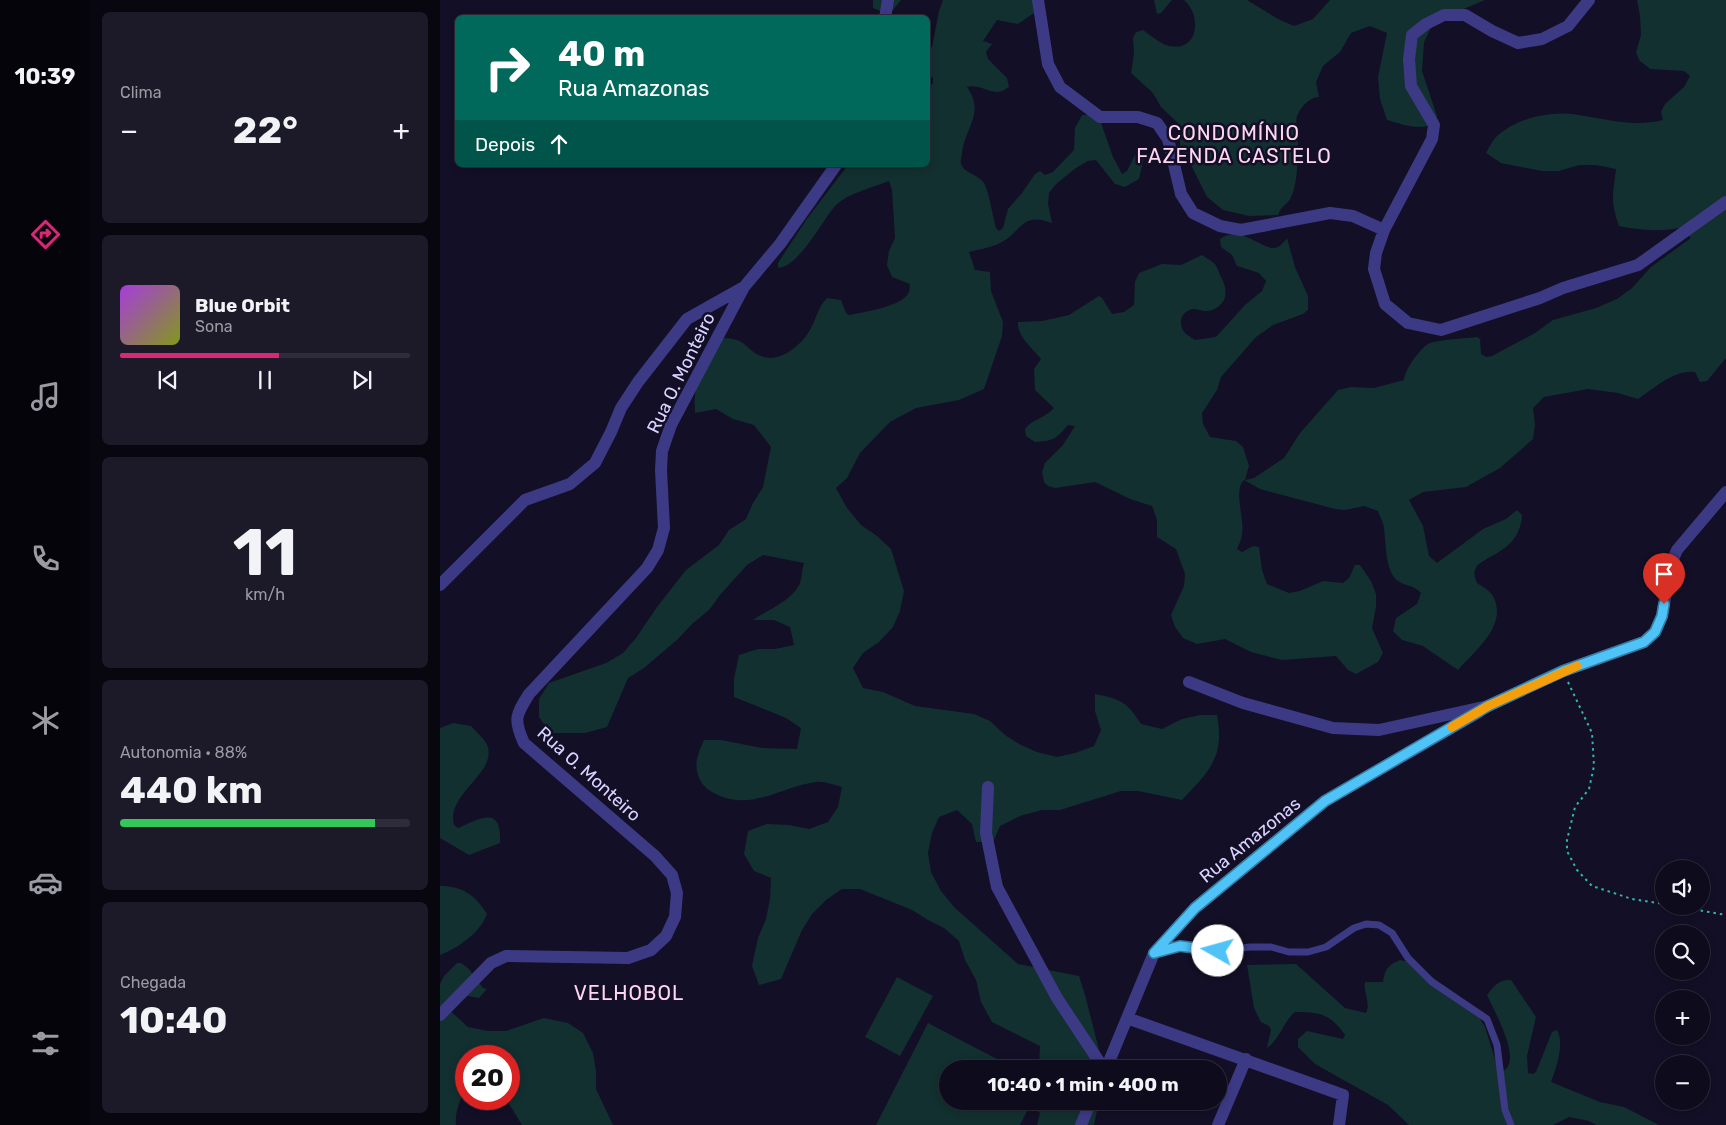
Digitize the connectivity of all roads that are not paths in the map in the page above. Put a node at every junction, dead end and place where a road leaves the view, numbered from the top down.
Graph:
1 (888, 0) edge
2 (1038, 0) edge
3 (1589, 0) edge
4 (886, 15) edge
5 (835, 167) edge
6 (1726, 202) edge
7 (1384, 230) junction
8 (744, 287) junction
9 (1726, 492) edge
10 (440, 585) edge
11 (1189, 682) dead end
12 (1488, 706) junction
13 (988, 787) dead end
14 (1154, 953) junction
15 (440, 1015) edge
16 (1127, 1018) junction
17 (1099, 1060) edge
18 (1109, 1060) edge
19 (1246, 1060) junction
20 (1088, 1110) edge
21 (1081, 1125) edge
22 (1218, 1125) edge
23 (1338, 1125) edge
24 (1511, 1125) edge

1 - 4 street
2 - 7 street
3 - 7 street
5 - 8 street
6 - 7 street
8 - 10 street
8 - 15 street, Rua O. Monteiro
9 - 12 street
11 - 12 street
12 - 14 street, Rua Amazonas
13 - 17 street
14 - 16 street, Rua Amazonas
14 - 24 lane
16 - 18 street, Rua Amazonas
16 - 19 street
19 - 22 street
19 - 23 street
20 - 21 street

